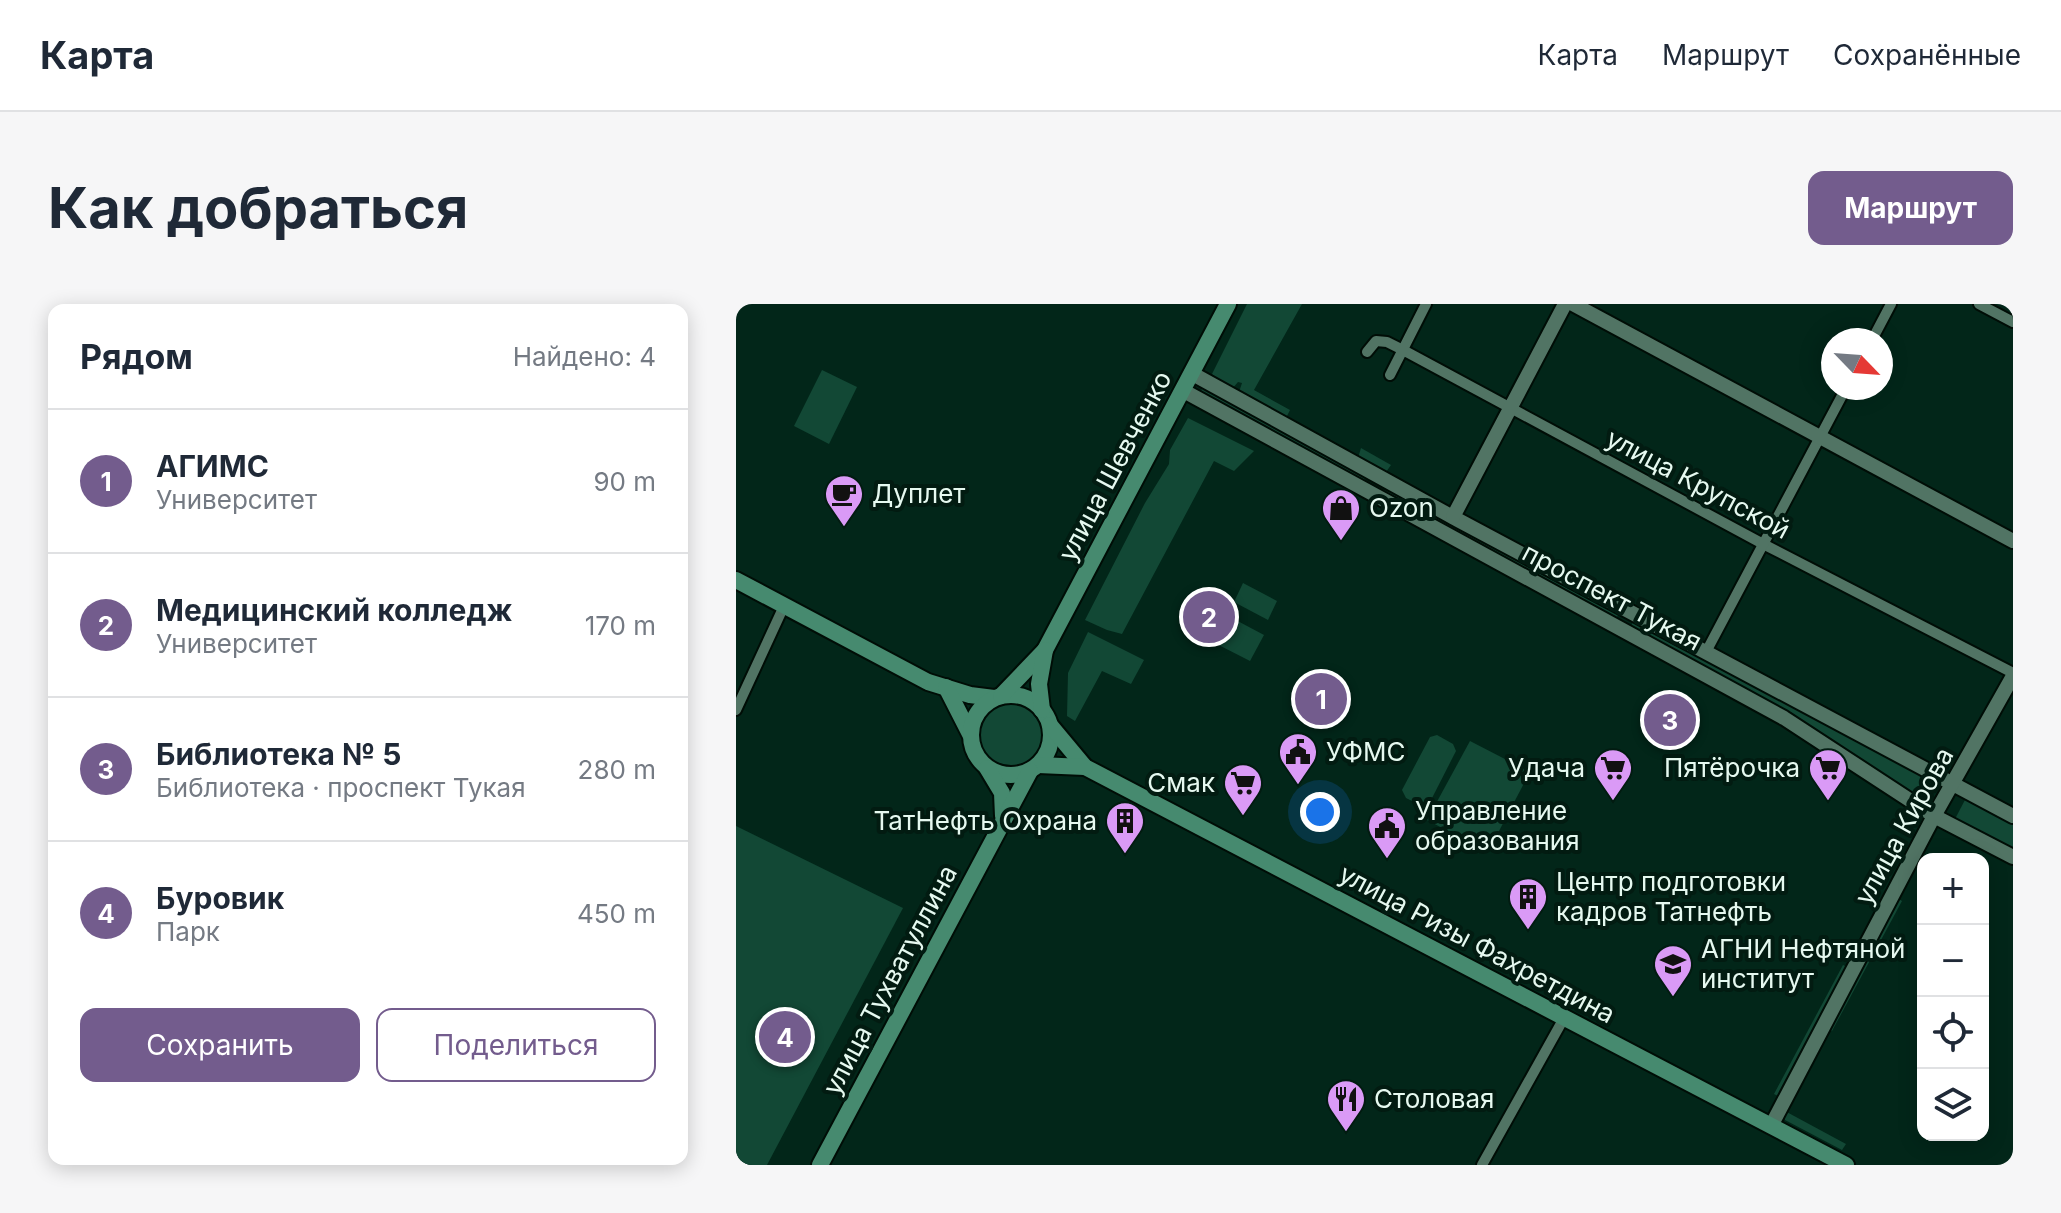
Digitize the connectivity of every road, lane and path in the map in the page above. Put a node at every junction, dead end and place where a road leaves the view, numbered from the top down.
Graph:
1 (1228, 304) edge
2 (1426, 304) edge
3 (1565, 304) edge
4 (1573, 304) edge
5 (1891, 304) edge
6 (1979, 304) edge
7 (2013, 322) edge
8 (1878, 328) edge
9 (1403, 350) junction
10 (1367, 352) dead end
11 (1191, 373) junction
12 (1390, 375) dead end
13 (1182, 390) junction
14 (1840, 400) edge
15 (1510, 409) junction
16 (1821, 435) junction
17 (1374, 474) junction
18 (1366, 490) junction
19 (1453, 517) junction
20 (2013, 541) edge
21 (1765, 545) junction
22 (736, 580) edge
23 (784, 606) junction
24 (1625, 609) junction
25 (1616, 626) junction
26 (1045, 650) junction
27 (1706, 652) junction
28 (2013, 674) edge
29 (946, 687) junction
30 (997, 697) junction
31 (736, 710) edge
32 (1046, 717) junction
33 (970, 734) junction
34 (986, 767) junction
35 (1085, 767) junction
36 (1034, 768) junction
37 (1954, 784) junction
38 (1934, 816) junction
39 (2013, 816) edge
40 (1003, 817) junction
41 (2013, 857) edge
42 (1564, 1018) junction
43 (1771, 1126) junction
44 (820, 1165) edge
45 (1482, 1165) edge
46 (1846, 1165) edge

1 - 11 main road, улица Шевченко
2 - 9 street
3 - 15 main road
4 - 16 main road
5 - 8 street
6 - 7 street
9 - 10 street, улица Крупской
9 - 12 street
9 - 15 street, улица Крупской
11 - 13 main road, улица Шевченко
11 - 17 main road, проспект Тукая
13 - 18 main road, проспект Тукая
13 - 26 main road, улица Шевченко
14 - 16 street
15 - 19 main road
15 - 21 street, улица Крупской
16 - 20 main road
16 - 21 street
17 - 18 main road
17 - 19 main road, проспект Тукая
18 - 25 main road, проспект Тукая
19 - 24 main road, проспект Тукая
21 - 27 street
21 - 28 street, улица Крупской
22 - 23 main road
23 - 29 main road
23 - 31 street
24 - 25 main road
24 - 27 main road, проспект Тукая
25 - 38 main road, проспект Тукая
26 - 30 main road
26 - 32 main road
27 - 37 main road, проспект Тукая
28 - 37 main road, улица Кирова
29 - 30 main road
29 - 33 main road
30 - 32 main road
30 - 33 main road
32 - 35 main road
32 - 36 main road
33 - 34 main road
34 - 36 main road
34 - 40 main road
35 - 36 main road
35 - 42 main road, улица Ризы Фахретдина
36 - 40 main road, улица Тухватуллина
37 - 38 main road, улица Кирова
37 - 39 main road, проспект Тукая
38 - 41 main road, проспект Тукая
38 - 43 main road, улица Кирова
40 - 44 main road, улица Тухватуллина
42 - 43 main road, улица Ризы Фахретдина
42 - 45 street
43 - 46 main road, улица Ризы Фахретдина

